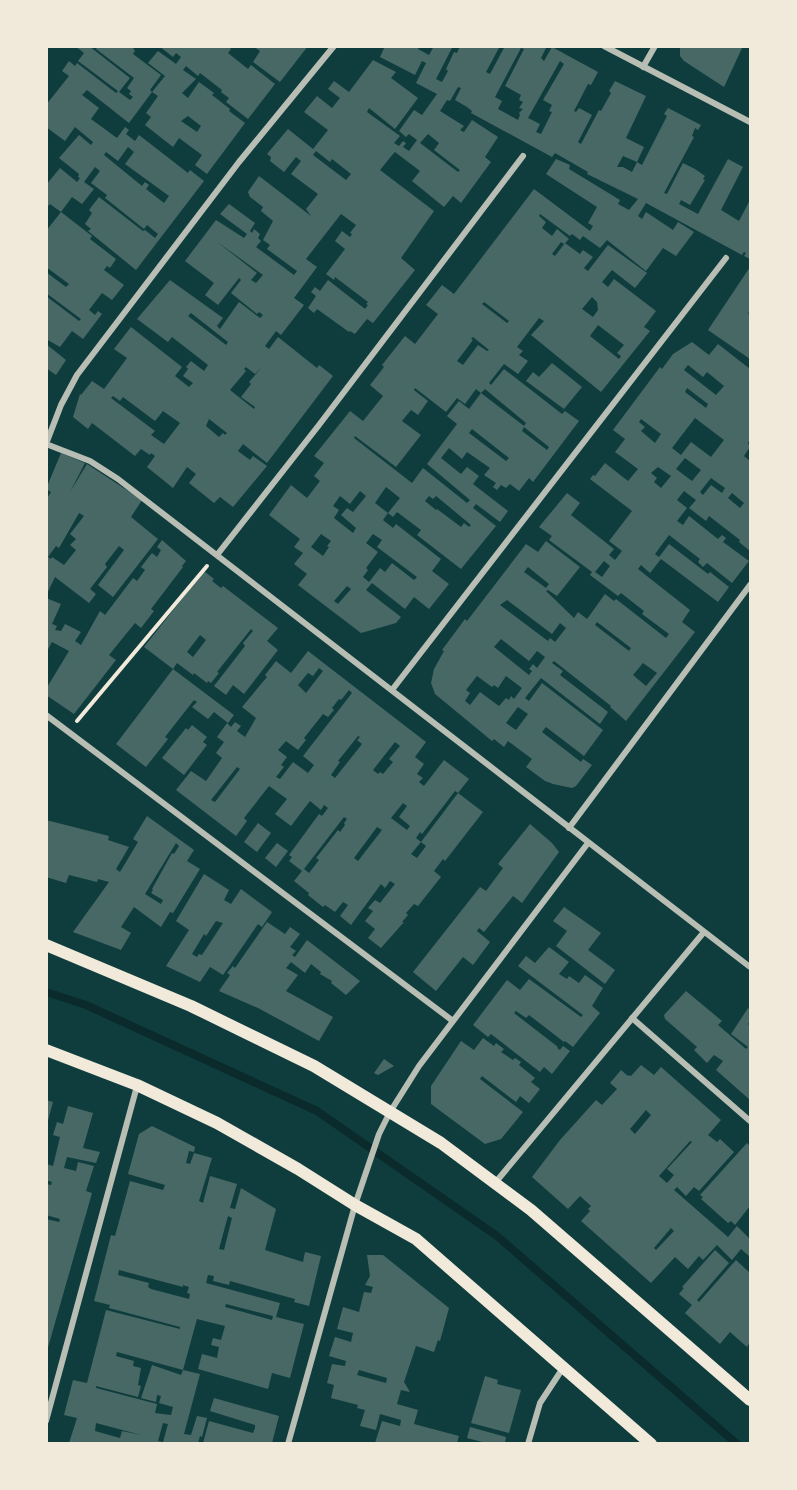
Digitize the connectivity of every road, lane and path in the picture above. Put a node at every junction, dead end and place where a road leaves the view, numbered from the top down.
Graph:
1 (334, 46) edge
2 (604, 46) edge
3 (655, 46) edge
4 (643, 67) junction
5 (750, 122) edge
6 (523, 156) dead end
7 (726, 258) dead end
8 (46, 444) edge
9 (217, 555) junction
10 (750, 585) edge
11 (392, 690) junction
12 (46, 715) edge
13 (69, 731) junction
14 (569, 828) junction
15 (588, 843) junction
16 (704, 932) junction
17 (46, 945) edge
18 (750, 967) edge
19 (632, 1018) junction
20 (453, 1021) junction
21 (46, 1050) edge
22 (137, 1085) junction
23 (390, 1112) junction
24 (750, 1121) edge
25 (494, 1184) junction
26 (355, 1205) junction
27 (563, 1368) junction
28 (750, 1400) edge
29 (46, 1421) edge
30 (288, 1443) edge
31 (528, 1443) edge
32 (651, 1443) edge

1 - 8 street
2 - 4 street
3 - 4 street
4 - 5 street
6 - 9 street
7 - 11 street
8 - 9 street
9 - 11 street
9 - 13 path
10 - 14 street
11 - 14 street
12 - 13 street
13 - 20 street
14 - 15 street
15 - 16 street
15 - 20 street
16 - 18 street
16 - 19 street
17 - 23 main road
19 - 24 street
19 - 25 street
20 - 23 street
21 - 22 main road
22 - 26 main road
22 - 29 street
23 - 25 main road
23 - 26 street
25 - 28 main road
26 - 27 main road
26 - 30 street
27 - 31 street
27 - 32 main road

